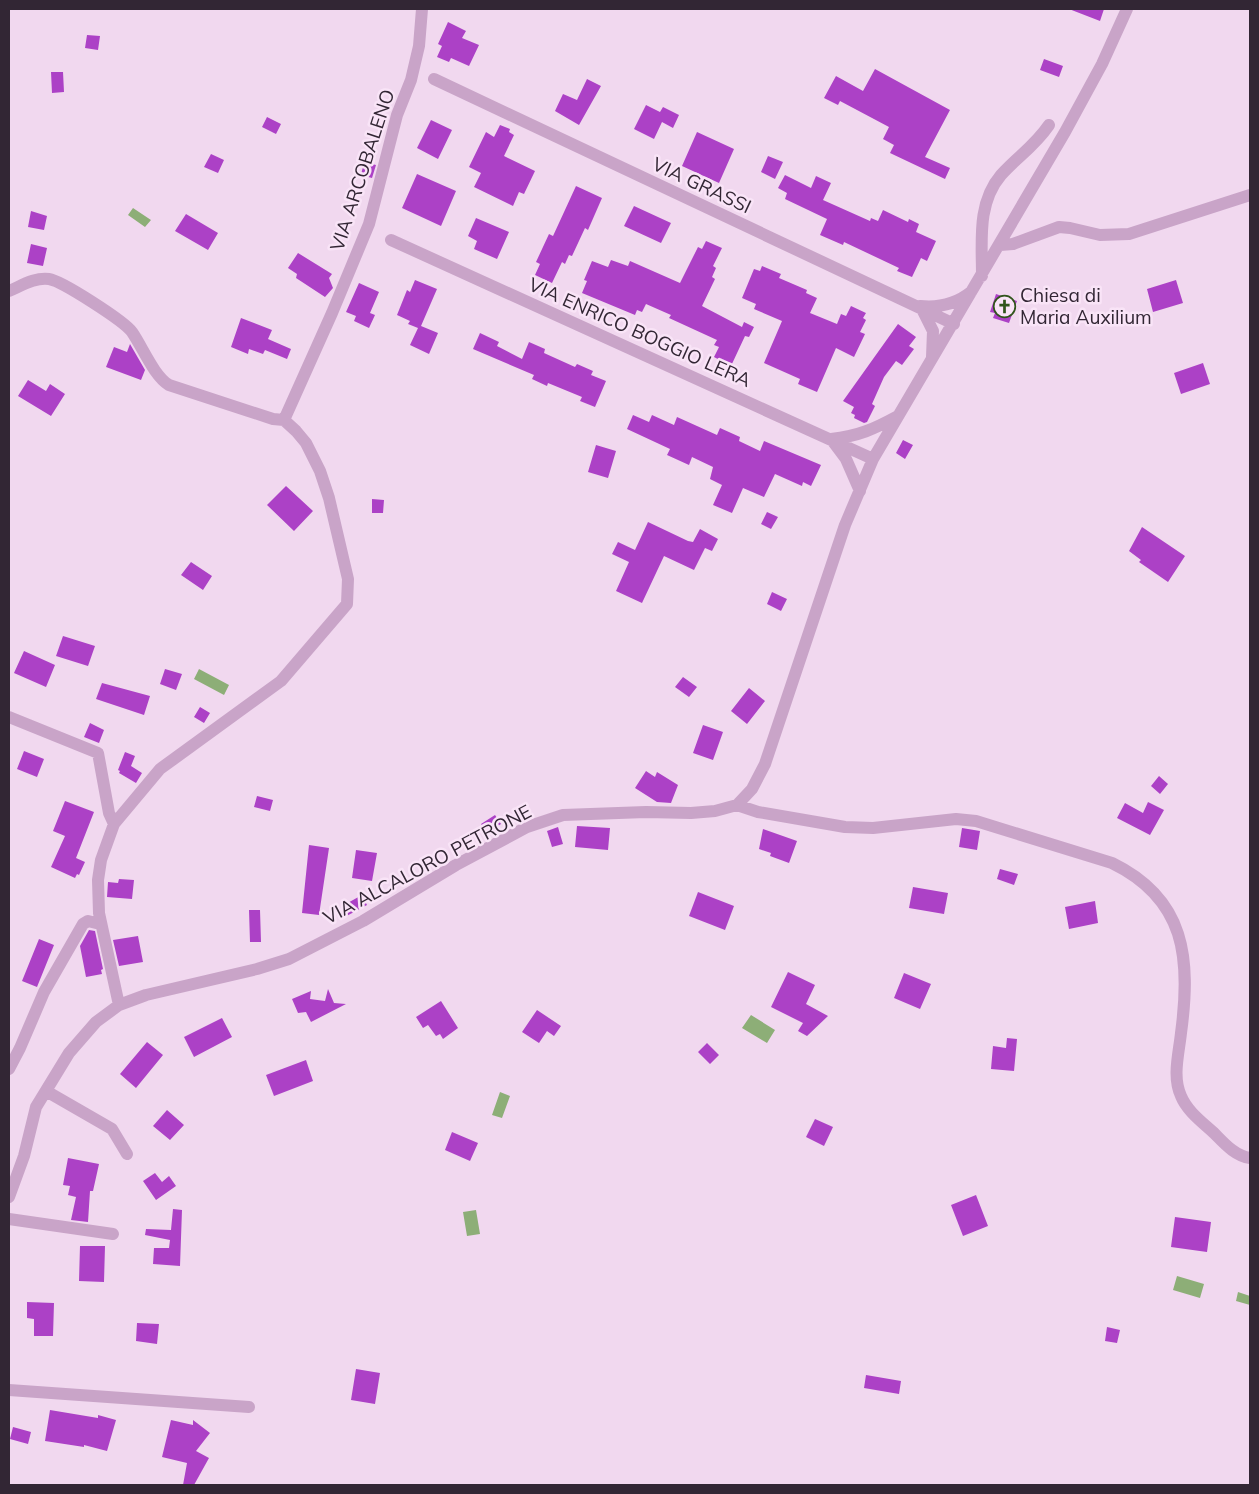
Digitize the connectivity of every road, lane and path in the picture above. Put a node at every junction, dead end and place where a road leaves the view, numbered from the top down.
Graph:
1 (422, 9) edge
2 (1127, 9) edge
3 (434, 79) dead end
4 (1049, 124) dead end
5 (1250, 195) edge
6 (391, 240) dead end
7 (1000, 245) junction
8 (982, 276) junction
9 (9, 291) edge
10 (973, 291) junction
11 (918, 307) junction
12 (954, 324) junction
13 (932, 361) junction
14 (900, 414) junction
15 (284, 420) junction
16 (831, 439) junction
17 (873, 459) junction
18 (860, 491) junction
19 (9, 716) edge
20 (737, 805) junction
21 (114, 824) junction
22 (100, 924) junction
23 (119, 1005) junction
24 (9, 1069) edge
25 (46, 1091) junction
26 (127, 1154) dead end
27 (1250, 1158) edge
28 (9, 1197) edge
29 (9, 1219) edge
30 (113, 1234) dead end
31 (9, 1390) edge
32 (249, 1407) dead end

1 - 15 street, VIA ARCOBALENO
2 - 7 street
3 - 11 street, VIA GRASSI
4 - 8 street
5 - 7 street
6 - 16 street, VIA ENRICO BOGGIO LERA
7 - 8 street
8 - 10 street
9 - 15 street
10 - 11 street
10 - 12 street
11 - 12 street, VIA GRASSI
11 - 13 street
12 - 13 street
13 - 14 street
14 - 16 street
14 - 17 street
15 - 21 street
16 - 17 street, VIA ENRICO BOGGIO LERA
16 - 18 street
17 - 18 street
18 - 20 street
19 - 21 street
20 - 23 street, VIA ALCALORO PETRONE
20 - 27 street
21 - 22 street
22 - 23 street
22 - 24 street
23 - 25 street, VIA ALCALORO PETRONE
25 - 26 street
25 - 28 street, VIA ALCALORO PETRONE
29 - 30 street
31 - 32 street

